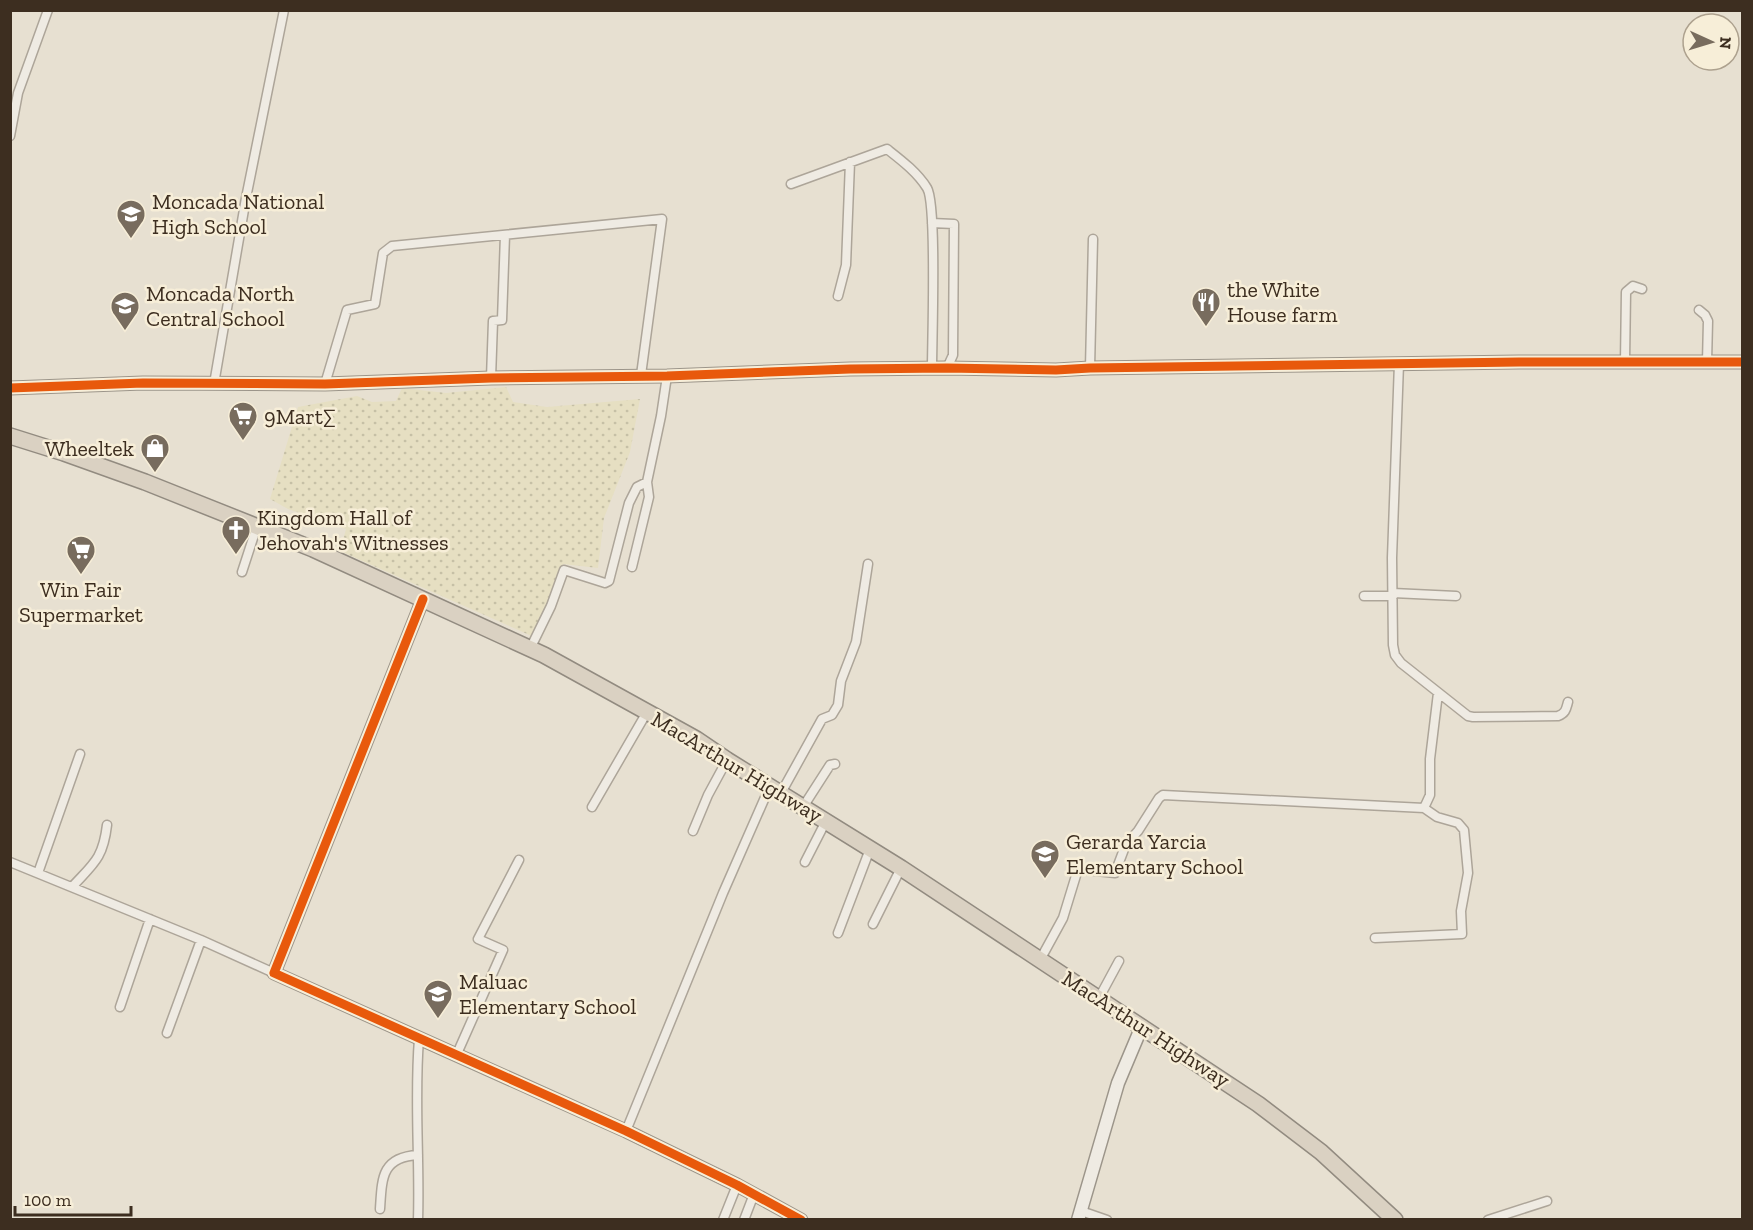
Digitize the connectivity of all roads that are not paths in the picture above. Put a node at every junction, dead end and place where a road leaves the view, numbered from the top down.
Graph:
1 (48, 10) edge
2 (284, 10) edge
3 (10, 136) edge
4 (850, 162) junction
5 (791, 184) dead end
6 (932, 223) junction
7 (506, 235) junction
8 (1093, 240) dead end
9 (1642, 289) dead end
10 (838, 296) dead end
11 (1699, 310) dead end
12 (1625, 362) junction
13 (1707, 362) junction
14 (1743, 362) edge
15 (1399, 363) junction
16 (932, 368) junction
17 (947, 368) junction
18 (1090, 368) junction
19 (641, 375) junction
20 (667, 376) junction
21 (490, 378) junction
22 (214, 384) junction
23 (325, 384) junction
24 (10, 388) edge
25 (10, 436) edge
26 (647, 482) junction
27 (257, 525) junction
28 (868, 564) dead end
29 (632, 567) dead end
30 (242, 572) dead end
31 (1393, 595) junction
32 (1364, 596) dead end
33 (1456, 596) dead end
34 (423, 599) junction
35 (530, 649) junction
36 (1438, 693) junction
37 (1568, 702) dead end
38 (648, 712) junction
39 (80, 754) dead end
40 (727, 760) junction
41 (835, 764) dead end
42 (776, 790) junction
43 (592, 807) dead end
44 (804, 807) junction
45 (1424, 808) junction
46 (826, 821) junction
47 (107, 825) dead end
48 (693, 831) dead end
49 (870, 849) junction
50 (519, 860) dead end
51 (10, 862) edge
52 (805, 862) dead end
53 (901, 868) junction
54 (38, 873) junction
55 (72, 887) junction
56 (150, 919) junction
57 (873, 924) dead end
58 (838, 933) dead end
59 (1375, 938) dead end
60 (201, 940) junction
61 (1040, 960) junction
62 (1119, 961) dead end
63 (274, 973) junction
64 (1100, 998) junction
65 (120, 1007) dead end
66 (1142, 1026) junction
67 (167, 1033) dead end
68 (419, 1039) junction
69 (456, 1056) junction
70 (626, 1131) junction
71 (418, 1155) junction
72 (737, 1185) junction
73 (754, 1194) junction
74 (1546, 1201) dead end
75 (380, 1209) dead end
76 (1079, 1215) edge
77 (418, 1220) edge
78 (723, 1220) edge
79 (744, 1220) edge
80 (801, 1220) edge
81 (1107, 1220) edge
82 (1395, 1220) edge
83 (1488, 1220) edge

1 - 3 street
2 - 22 street
4 - 5 street
4 - 6 street
4 - 10 street
6 - 16 street
6 - 17 street
7 - 19 street
7 - 21 street
7 - 23 street
8 - 18 street
9 - 12 street
11 - 13 street
12 - 13 street
12 - 15 street
13 - 14 street
15 - 18 street
15 - 31 street
16 - 17 street
16 - 20 street
17 - 18 street
19 - 20 street
19 - 21 street
20 - 26 street
21 - 23 street
22 - 23 street
22 - 24 street
25 - 27 highway, MacArthur Highway
26 - 29 street
26 - 35 street
27 - 30 street
27 - 34 highway, MacArthur Highway
28 - 42 street
31 - 32 street
31 - 33 street
31 - 36 street
34 - 35 highway, MacArthur Highway
34 - 63 street
35 - 38 highway, MacArthur Highway
36 - 37 street
36 - 45 street
38 - 40 highway, MacArthur Highway
38 - 43 street
39 - 54 street
40 - 42 highway, MacArthur Highway
40 - 48 street
41 - 44 street
42 - 44 highway, MacArthur Highway
42 - 70 street
44 - 46 highway, MacArthur Highway
45 - 59 street
45 - 61 street
46 - 49 highway, MacArthur Highway
46 - 52 street
47 - 55 street
49 - 53 highway, MacArthur Highway
49 - 58 street
50 - 69 street
51 - 54 street
53 - 57 street
53 - 61 highway, MacArthur Highway
54 - 55 street
55 - 56 street
56 - 60 street
56 - 65 street
60 - 63 street
60 - 67 street
61 - 64 highway, MacArthur Highway
62 - 64 street
63 - 68 street
64 - 66 highway, MacArthur Highway
66 - 76 street
66 - 82 highway, MacArthur Highway
68 - 69 street
68 - 71 street
69 - 70 street
70 - 72 street
71 - 75 street
71 - 77 street
72 - 73 street
72 - 78 street
73 - 79 street
73 - 80 street
74 - 83 street
76 - 81 street

